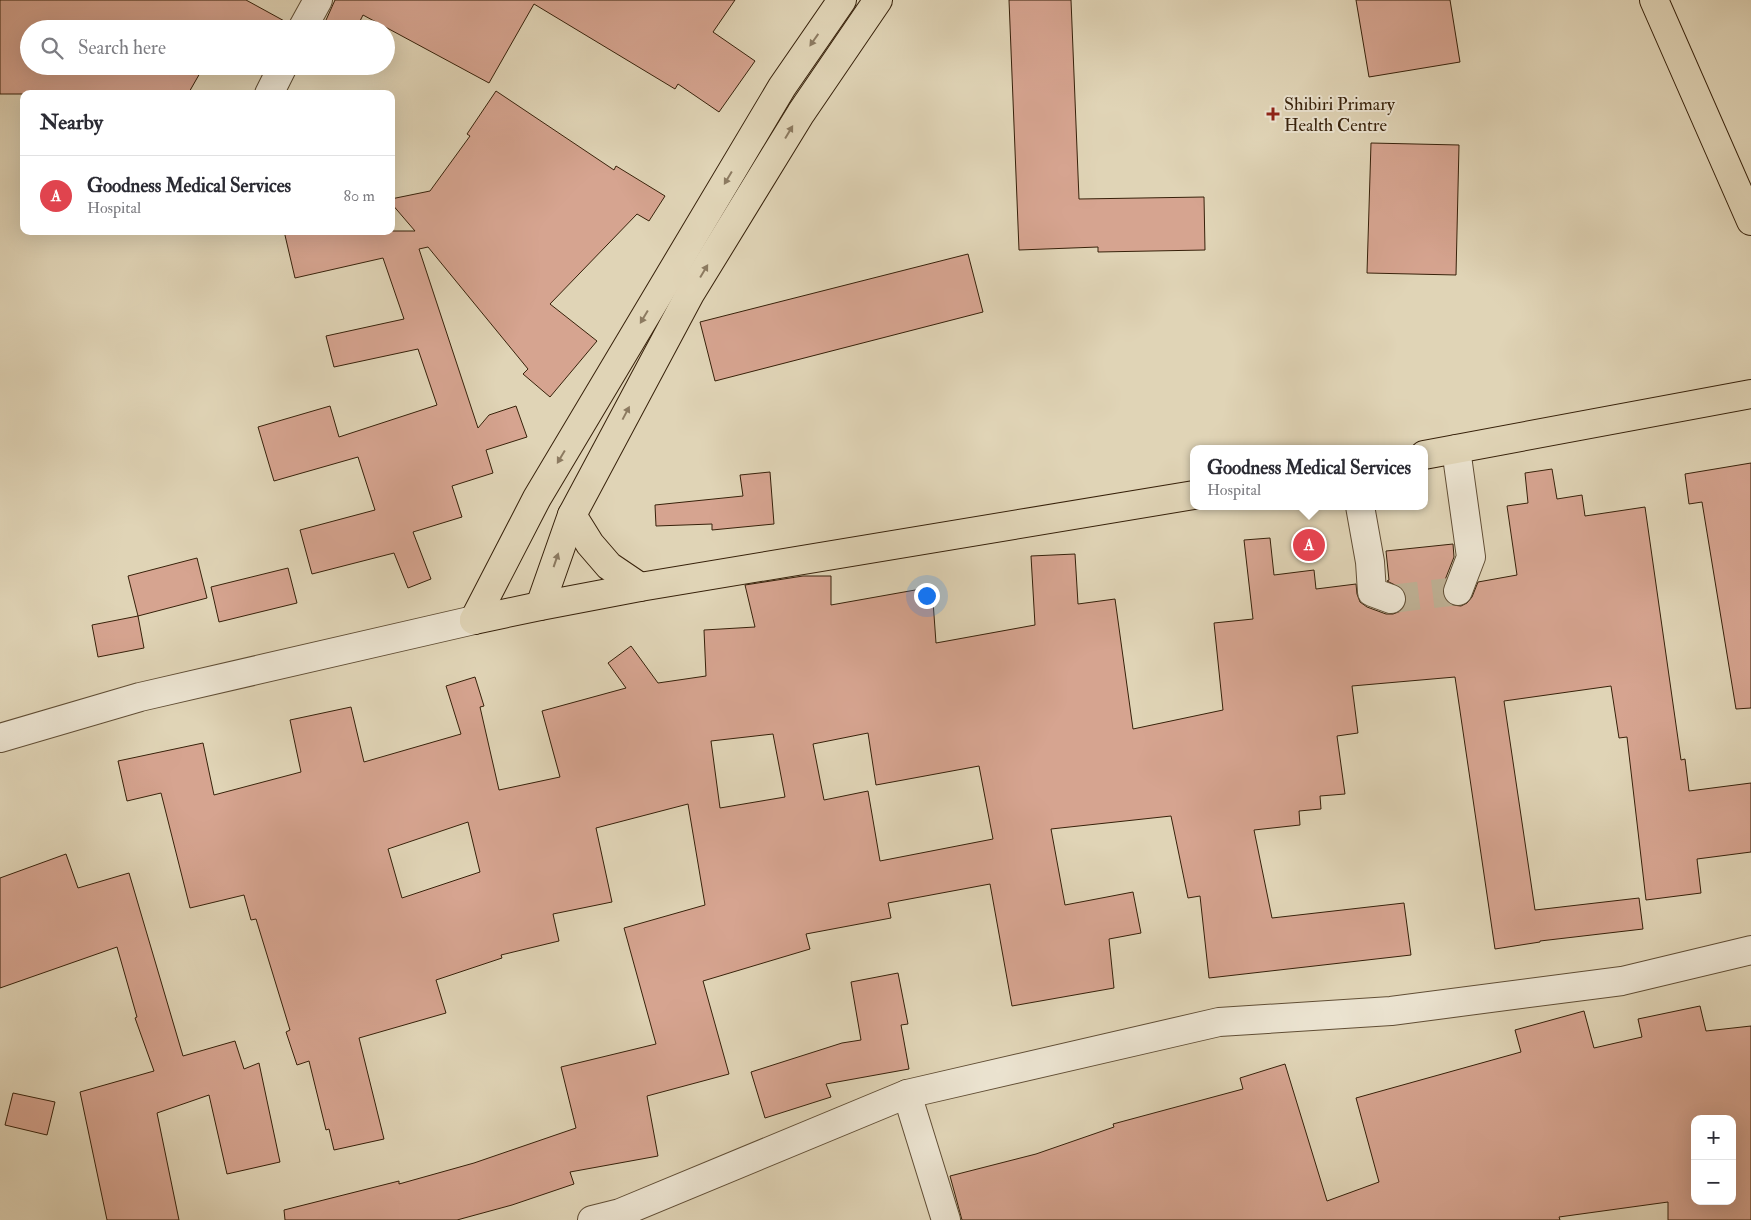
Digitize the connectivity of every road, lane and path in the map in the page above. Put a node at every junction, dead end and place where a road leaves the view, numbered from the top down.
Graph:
1 (318, 0) edge
2 (842, 0) edge
3 (878, 0) edge
4 (1654, 0) edge
5 (307, 20) edge
6 (278, 75) edge
7 (271, 90) edge
8 (1751, 221) edge
9 (1751, 394) edge
10 (1456, 449) junction
11 (1428, 455) edge
12 (1190, 496) edge
13 (1361, 510) edge
14 (572, 515) junction
15 (640, 587) junction
16 (1458, 591) dead end
17 (1391, 598) tunnel mouth
18 (540, 606) junction
19 (474, 620) junction
20 (0, 738) edge
21 (1751, 950) edge
22 (907, 1094) junction
23 (592, 1220) edge
24 (946, 1220) edge

1 - 5 street
2 -> 19 main road
14 -> 3 main road
4 - 8 main road
6 - 7 street
9 - 10 main road
10 - 11 main road
10 - 16 street
12 - 15 main road
13 - 17 street
14 - 15 main road
18 -> 14 main road
15 - 18 main road
18 - 19 main road
19 - 20 street
21 - 22 street
22 - 23 street
22 - 24 street

